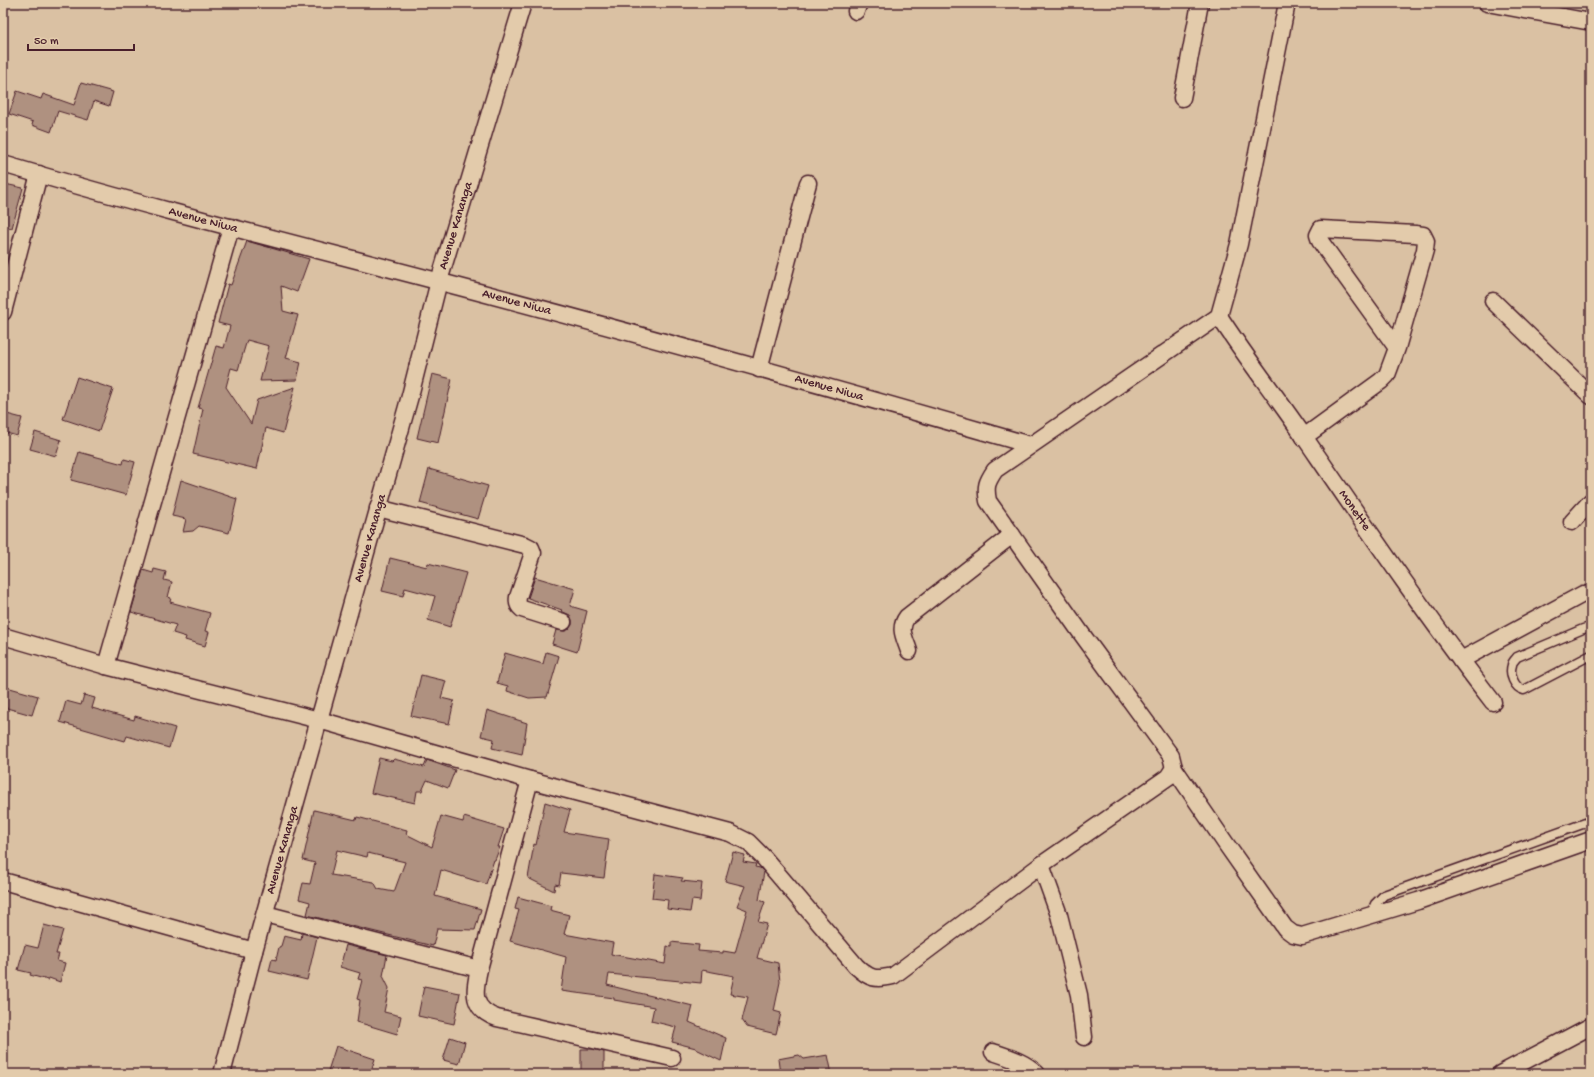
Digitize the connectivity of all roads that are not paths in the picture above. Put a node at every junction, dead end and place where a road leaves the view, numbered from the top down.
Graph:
1 (523, 3) edge
2 (1200, 3) edge
3 (1287, 3) edge
4 (1487, 3) edge
5 (1591, 22) edge
6 (1182, 98) dead end
7 (3, 164) edge
8 (39, 174) junction
9 (808, 183) dead end
10 (231, 227) junction
11 (439, 281) junction
12 (1493, 301) dead end
13 (3, 312) edge
14 (1219, 316) junction
15 (1397, 348) junction
16 (759, 369) junction
17 (1591, 396) edge
18 (1304, 437) junction
19 (1030, 445) junction
20 (1591, 501) edge
21 (378, 508) junction
22 (1572, 522) dead end
23 (1012, 535) junction
24 (1583, 594) dead end
25 (563, 622) dead end
26 (1591, 628) edge
27 (3, 636) edge
28 (909, 651) dead end
29 (1591, 655) edge
30 (1461, 660) junction
31 (106, 666) junction
32 (1493, 702) dead end
33 (319, 720) junction
34 (1174, 768) junction
35 (530, 780) junction
36 (1591, 821) edge
37 (1591, 840) edge
38 (1041, 865) junction
39 (3, 881) edge
40 (265, 914) junction
41 (1369, 917) junction
42 (254, 951) junction
43 (479, 969) junction
44 (1591, 1026) edge
45 (1084, 1037) dead end
46 (993, 1052) dead end
47 (672, 1058) dead end
48 (222, 1074) edge
49 (1037, 1074) edge
50 (1500, 1074) edge

1 - 11 street, Avenue Kananga
2 - 6 street
3 - 14 street
4 - 5 street
7 - 8 street, Avenue Niwa
8 - 10 street, Avenue Niwa
8 - 13 street
9 - 16 street
10 - 11 street, Avenue Niwa
10 - 31 street
11 - 16 street, Avenue Niwa
11 - 21 street, Avenue Kananga
12 - 17 street
14 - 18 street, Monette
14 - 19 street
15 - 15 street
15 - 18 street
16 - 19 street, Avenue Niwa
18 - 30 street, Monette
19 - 23 street
20 - 22 street
21 - 25 street
21 - 33 street, Avenue Kananga
23 - 28 street
23 - 34 street
24 - 30 street
26 - 29 lane
27 - 31 street
30 - 32 street, Monette
31 - 33 street
33 - 35 street
33 - 40 street, Avenue Kananga
34 - 38 street
34 - 41 street
35 - 38 street
35 - 43 street
36 - 41 lane
37 - 41 street
38 - 45 street
39 - 42 street
40 - 42 street, Avenue Kananga
40 - 43 street
42 - 48 street, Avenue Kananga
43 - 47 street
44 - 50 street
46 - 49 street

